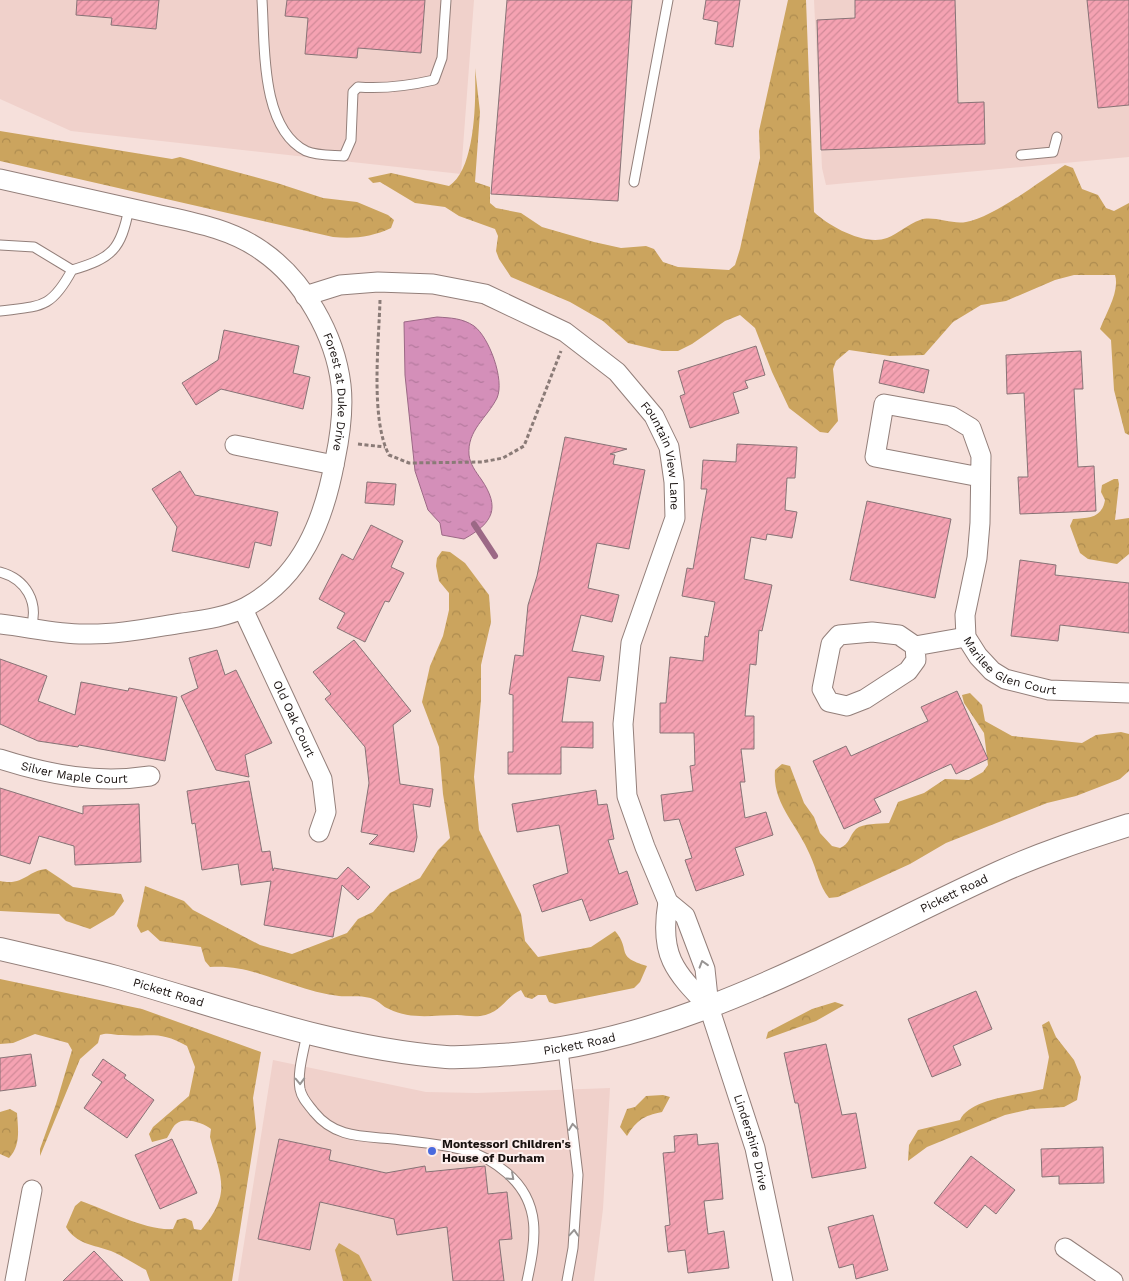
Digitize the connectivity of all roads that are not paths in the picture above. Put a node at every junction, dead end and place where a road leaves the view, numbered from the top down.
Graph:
1 (262, 0) edge
2 (446, 0) edge
3 (668, 0) edge
4 (1057, 137) dead end
5 (1021, 155) dead end
6 (0, 179) edge
7 (634, 182) dead end
8 (129, 208) junction
9 (0, 245) edge
10 (72, 270) junction
11 (305, 296) junction
12 (0, 311) edge
13 (235, 445) dead end
14 (334, 465) junction
15 (980, 477) junction
16 (0, 572) edge
17 (243, 609) junction
18 (0, 624) edge
19 (31, 628) junction
20 (966, 637) junction
21 (916, 646) junction
22 (1129, 693) edge
23 (0, 760) edge
24 (150, 776) dead end
25 (1129, 825) edge
26 (319, 832) dead end
27 (668, 902) junction
28 (694, 938) junction
29 (666, 948) junction
30 (0, 949) edge
31 (709, 1007) junction
32 (307, 1033) junction
33 (563, 1050) junction
34 (32, 1190) dead end
35 (1065, 1248) dead end
36 (15, 1281) edge
37 (527, 1281) edge
38 (567, 1281) edge
39 (782, 1281) edge
40 (1113, 1281) edge

1 - 2 lane
3 - 7 lane
4 - 5 lane
6 - 8 street, Forest at Duke Drive
8 - 10 lane
8 - 11 street, Forest at Duke Drive
9 - 10 lane
10 - 12 lane
11 - 14 street, Forest at Duke Drive
11 - 27 street, Fountain View Lane
13 - 14 street
14 - 17 street, Forest at Duke Drive
15 - 15 street, Marilee Glen Court
15 - 20 street, Marilee Glen Court
16 - 19 lane
17 - 19 street, Forest at Duke Drive
17 - 26 street, Old Oak Court
18 - 19 street, Forest at Duke Drive
20 - 21 street
20 - 22 street, Marilee Glen Court
21 - 21 street
23 - 24 street, Silver Maple Court
25 - 31 street, Pickett Road
27 - 28 street, Fountain View Lane
27 - 29 street, Fountain View Lane
28 - 29 street
31 -> 28 street, Fountain View Lane
29 - 31 street, Fountain View Lane
30 - 32 street, Pickett Road
31 - 33 street, Pickett Road
31 - 39 street, Lindershire Drive
32 - 33 street, Pickett Road
32 -> 37 lane
38 -> 33 lane
34 - 36 street
35 - 40 street

